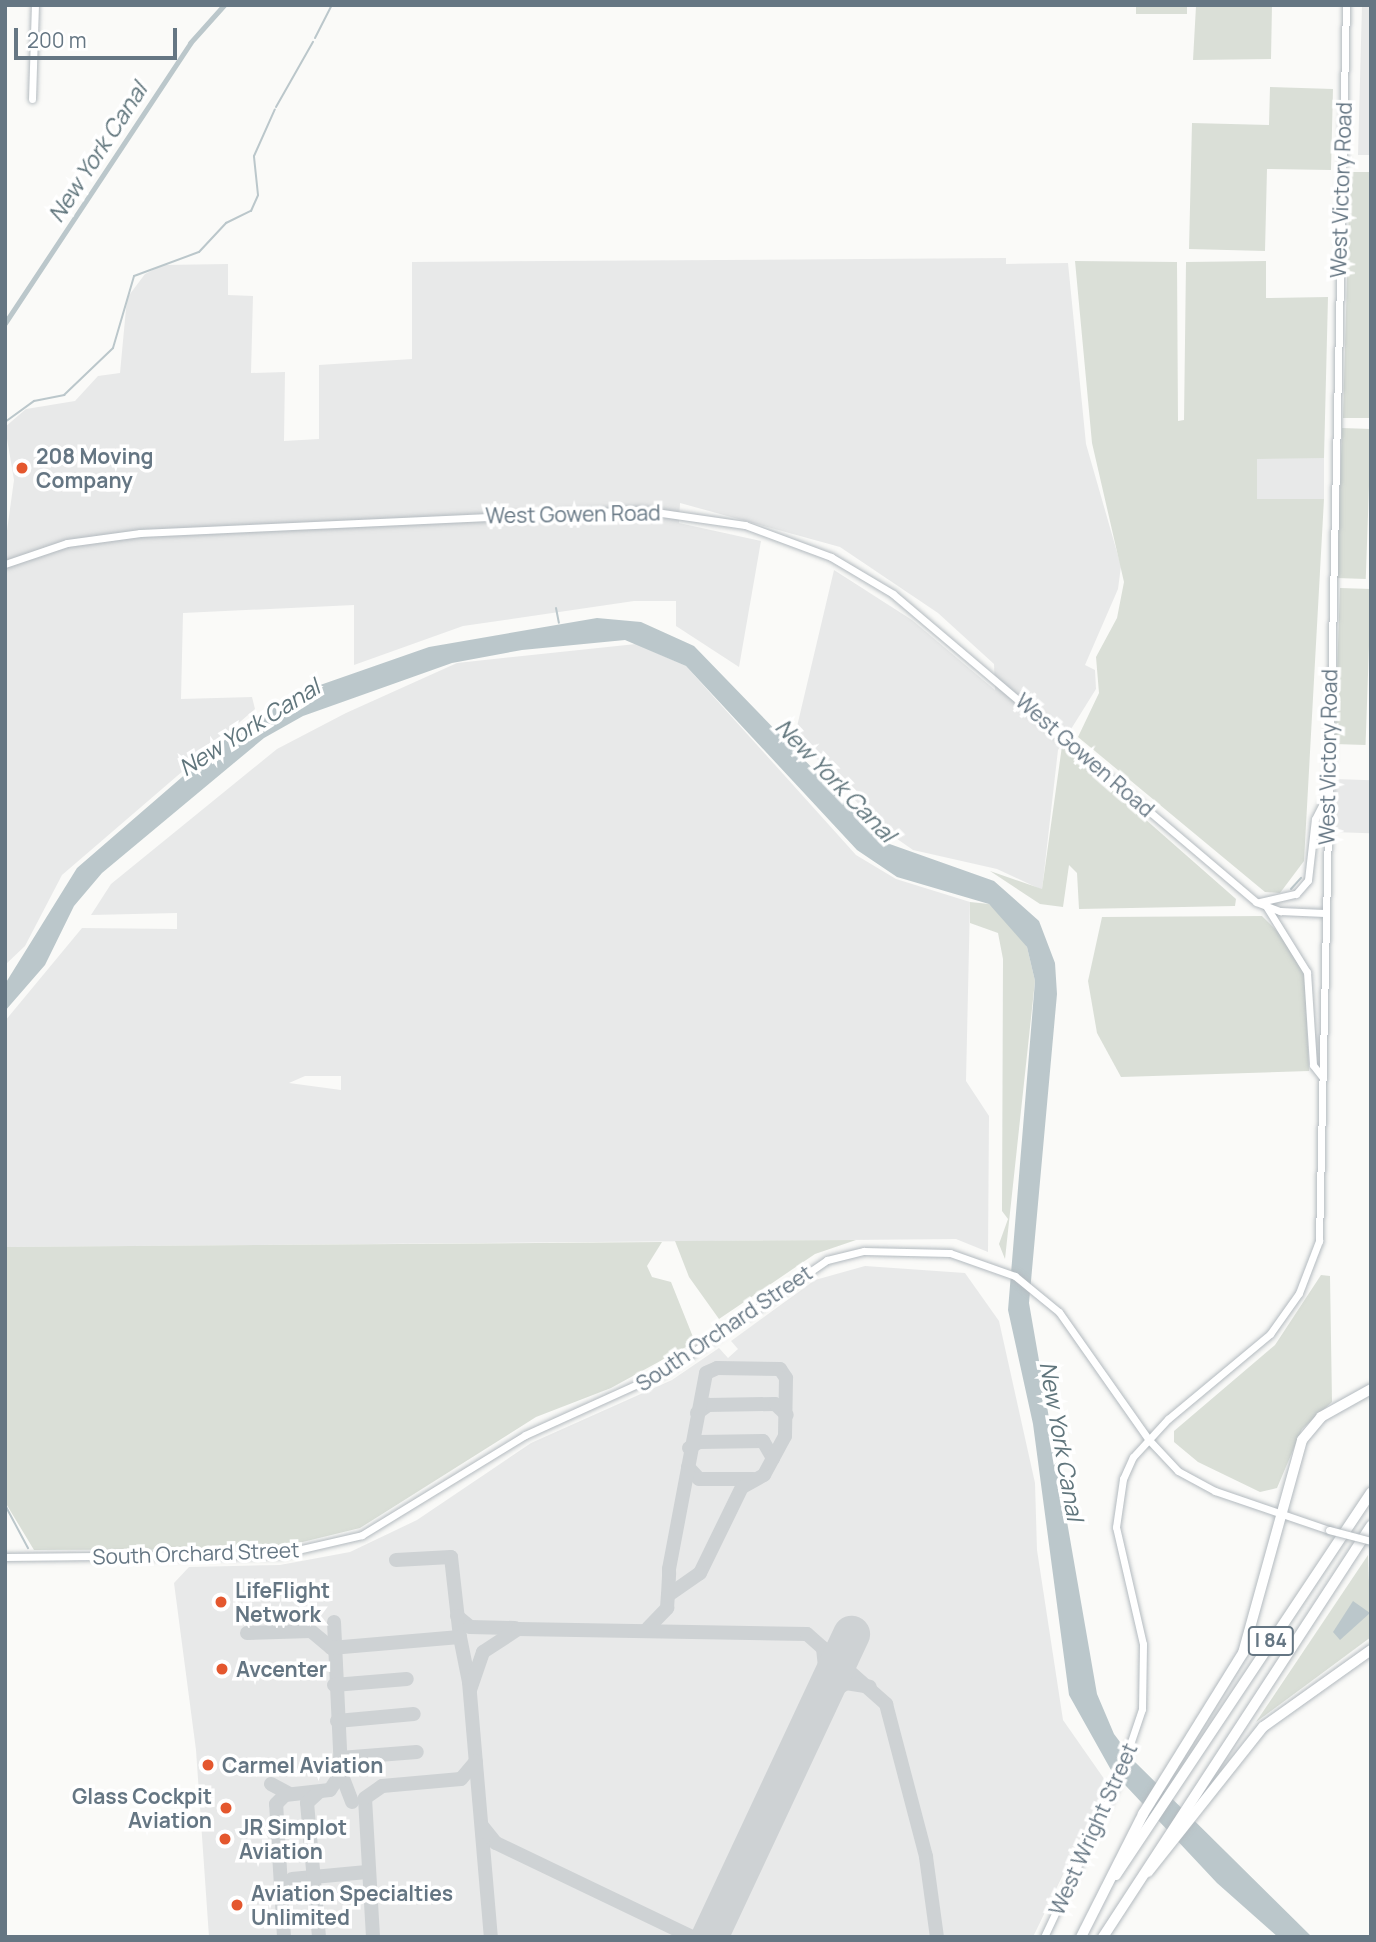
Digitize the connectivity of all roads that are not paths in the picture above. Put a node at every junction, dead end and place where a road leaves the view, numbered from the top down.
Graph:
1 (35, 5) edge
2 (1346, 5) edge
3 (32, 99) dead end
4 (5, 564) edge
5 (1326, 797) junction
6 (1256, 902) junction
7 (1266, 906) junction
8 (1324, 913) junction
9 (1323, 1078) junction
10 (1371, 1389) edge
11 (1149, 1440) junction
12 (1371, 1492) edge
13 (1279, 1514) junction
14 (1371, 1525) edge
15 (1371, 1541) edge
16 (5, 1558) edge
17 (1371, 1650) edge
18 (1169, 1839) junction
19 (1044, 1937) edge
20 (1081, 1937) edge
21 (1103, 1937) edge

1 - 3 main road
2 - 5 main road, West Victory Road
4 - 6 main road, West Gowen Road
5 - 6 main road
5 - 8 main road, West Victory Road
6 - 7 main road, West Gowen Road
7 - 8 main road, West Gowen Road
7 - 9 main road
8 - 9 main road, West Victory Road
9 - 11 main road, West Victory Road
10 - 13 highway
11 - 13 main road, South Orchard Street
11 - 16 main road, South Orchard Street
11 - 19 main road, West Wright Street
12 - 20 highway, I 84
13 - 15 main road, South Orchard Street, bridge
13 - 20 highway
14 - 18 highway, I 84
17 - 18 highway
18 - 21 highway

